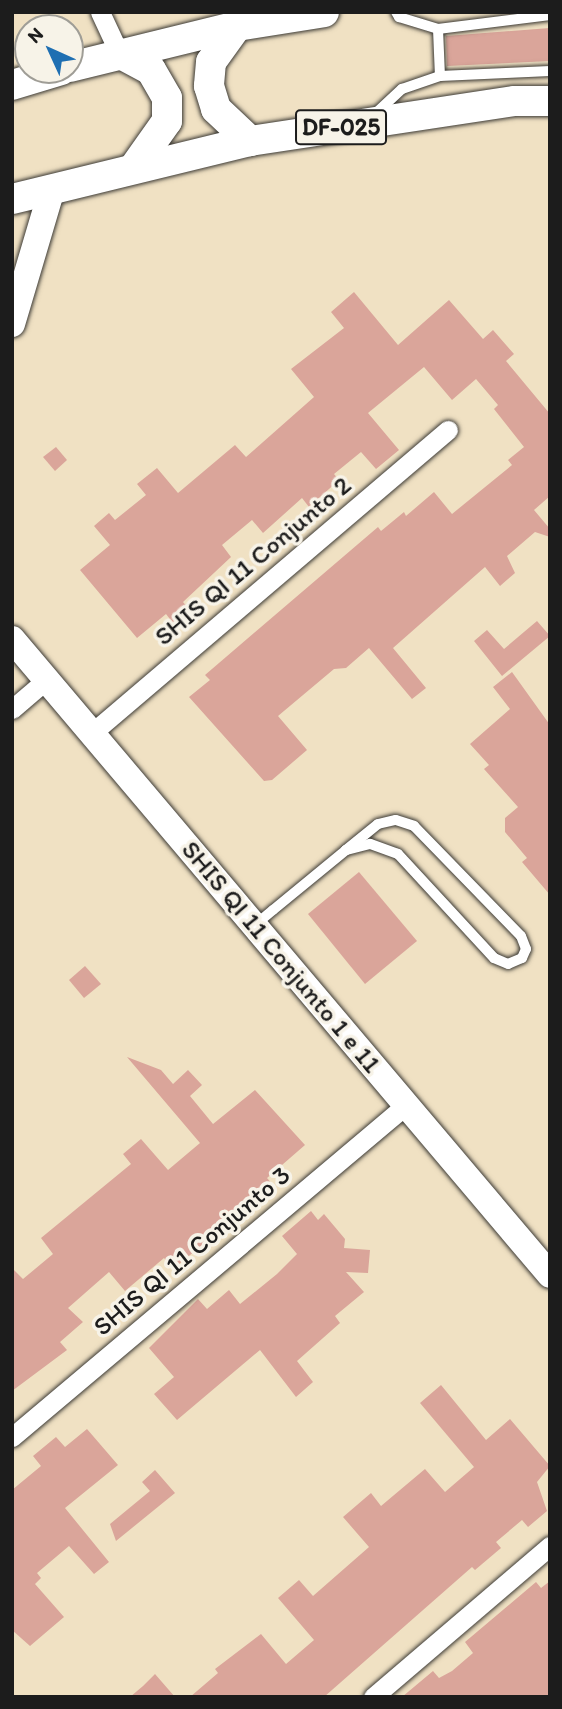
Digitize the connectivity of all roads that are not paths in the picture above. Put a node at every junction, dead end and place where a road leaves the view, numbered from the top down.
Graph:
1 (100, 12) edge
2 (324, 12) edge
3 (396, 12) edge
4 (550, 15) edge
5 (237, 26) junction
6 (438, 29) junction
7 (119, 53) junction
8 (84, 63) edge
9 (550, 71) edge
10 (439, 76) junction
11 (550, 101) edge
12 (364, 123) junction
13 (250, 141) junction
14 (135, 166) junction
15 (52, 189) junction
16 (12, 199) edge
17 (12, 256) edge
18 (25, 280) junction
19 (12, 324) edge
20 (448, 430) dead end
21 (12, 639) edge
22 (46, 680) junction
23 (12, 709) edge
24 (93, 732) junction
25 (346, 850) junction
26 (255, 925) junction
27 (406, 1105) junction
28 (550, 1275) edge
29 (12, 1437) edge
30 (550, 1546) edge
31 (373, 1697) edge

1 - 7 street
2 - 5 main road
3 - 6 lane
4 - 6 lane
5 - 7 main road
5 - 13 main road
6 - 10 lane
7 - 8 main road
7 - 14 main road
9 - 10 lane
10 - 12 lane
11 - 12 main road, DF-025
12 - 13 main road, DF-025
13 - 14 main road, DF-025
14 - 15 main road, DF-025
15 - 16 main road, DF-025
15 - 18 street
17 - 18 street
18 - 19 street
20 - 24 street, SHIS QI 11 Conjunto 2
21 - 22 street, SHIS QI 11 Conjunto 1 e 11
22 - 23 street
22 - 24 street, SHIS QI 11 Conjunto 1 e 11
24 - 26 street, SHIS QI 11 Conjunto 1 e 11
25 - 25 lane
25 - 26 lane
26 - 27 street, SHIS QI 11 Conjunto 1 e 11
27 - 28 street, SHIS QI 11 Conjunto 1 e 11
27 - 29 street, SHIS QI 11 Conjunto 3
30 - 31 street

